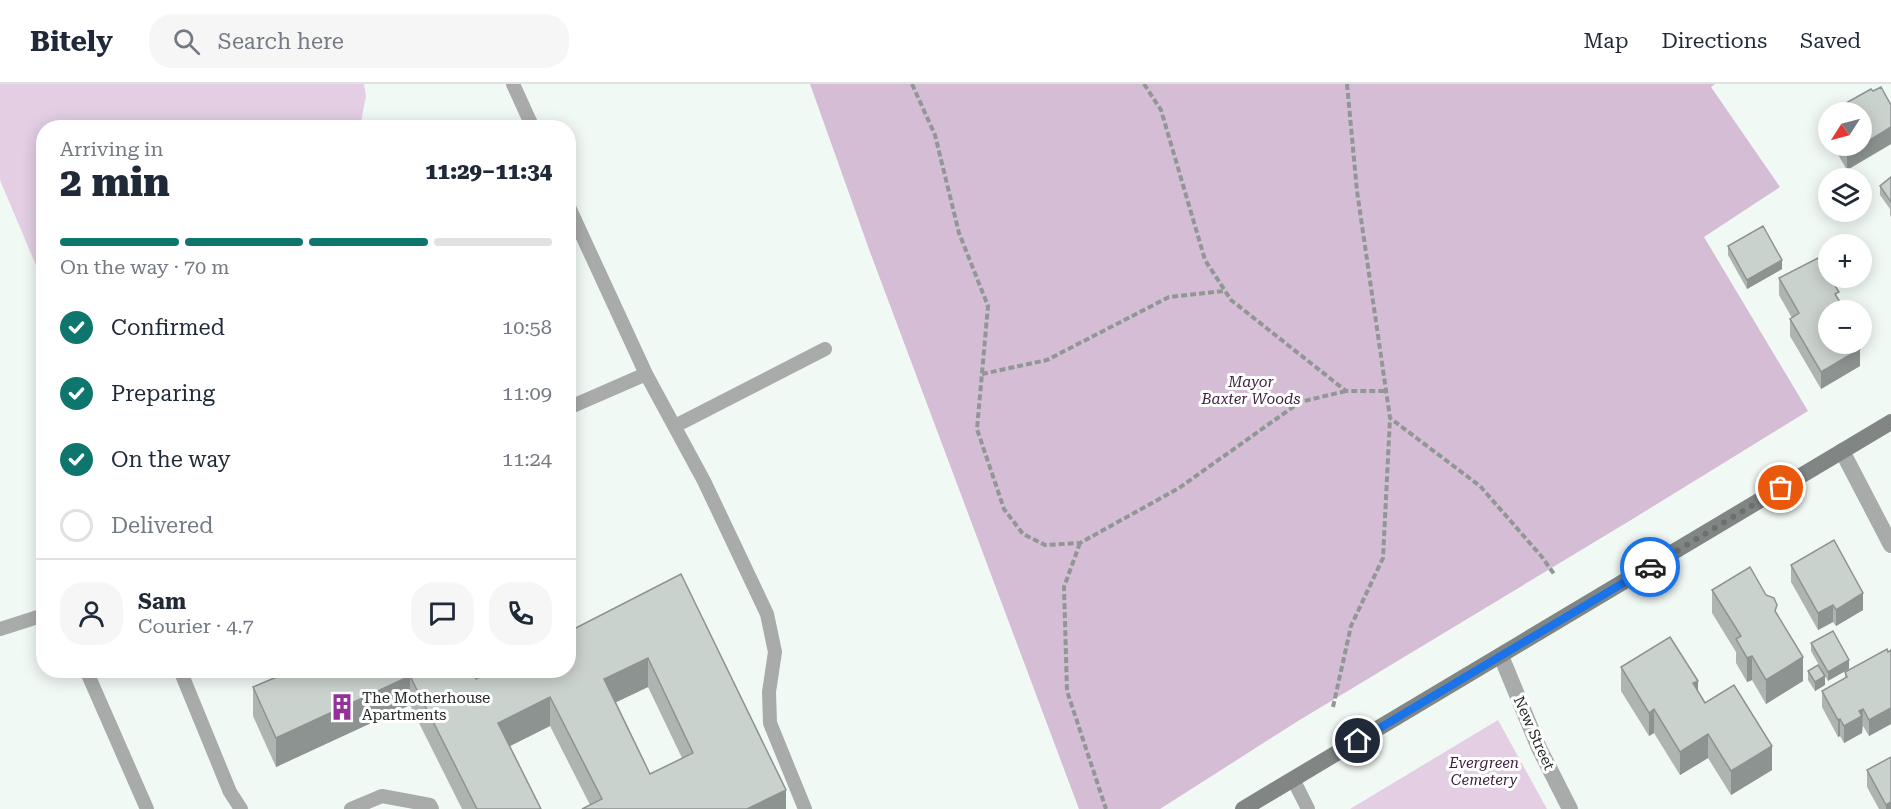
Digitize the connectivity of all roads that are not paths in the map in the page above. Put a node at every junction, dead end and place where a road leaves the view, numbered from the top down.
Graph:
1 (513, 84) edge
2 (529, 120) edge
3 (576, 222) edge
4 (825, 349) dead end
5 (646, 374) junction
6 (576, 405) edge
7 (1891, 422) edge
8 (675, 426) junction
9 (1842, 451) junction
10 (1891, 545) edge
11 (36, 618) edge
12 (0, 629) edge
13 (1501, 656) junction
14 (90, 678) edge
15 (183, 678) edge
16 (1293, 779) junction
17 (147, 809) edge
18 (241, 809) edge
19 (351, 809) edge
20 (432, 809) edge
21 (806, 809) edge
22 (1244, 809) edge
23 (1308, 809) edge
24 (1570, 809) edge

1 - 2 lane
3 - 5 lane
4 - 8 lane
5 - 6 lane
5 - 8 lane
7 - 9 main road
8 - 21 lane
9 - 10 street
9 - 13 main road
11 - 12 lane
13 - 16 main road
13 - 24 street, New Street
14 - 17 lane
15 - 18 lane
16 - 22 main road
16 - 23 lane
19 - 20 lane

